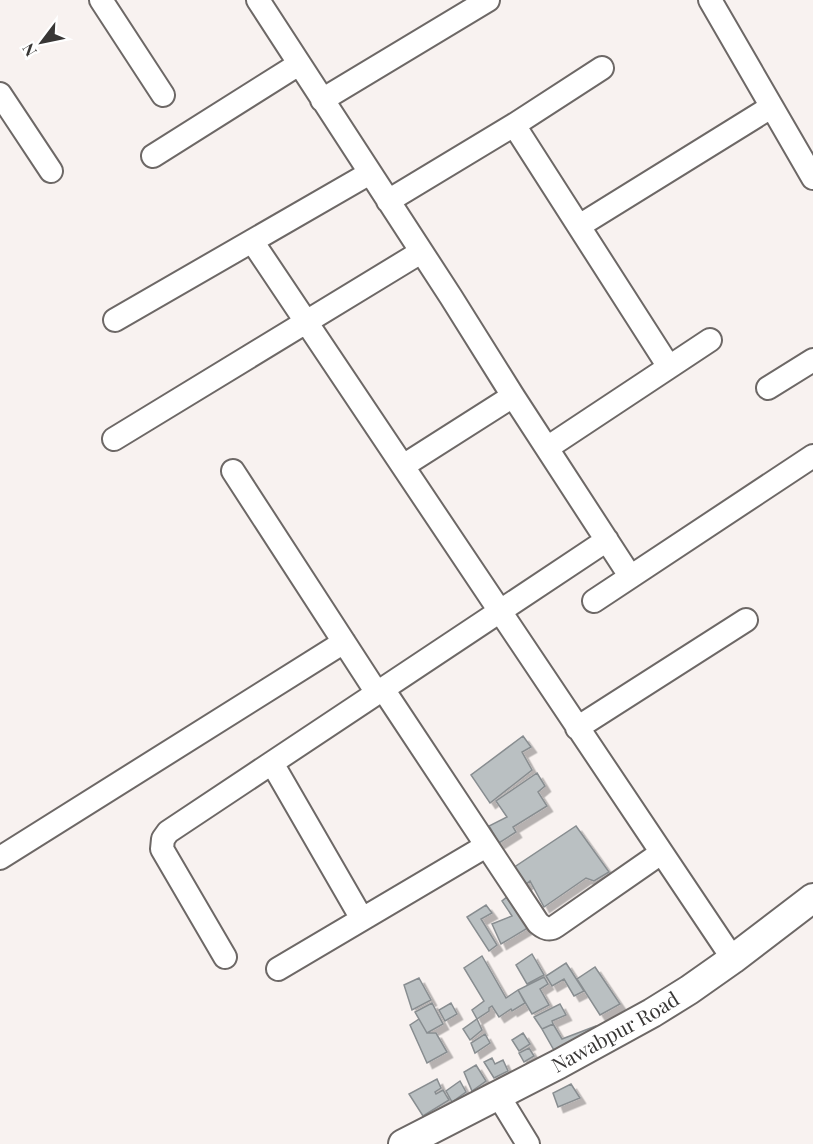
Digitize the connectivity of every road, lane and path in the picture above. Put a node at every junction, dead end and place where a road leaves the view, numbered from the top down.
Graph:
1 (101, 0) edge
2 (488, 0) edge
3 (710, 0) edge
4 (267, 3) edge
5 (299, 64) junction
6 (602, 68) dead end
7 (0, 94) edge
8 (163, 95) dead end
9 (322, 100) junction
10 (771, 107) junction
11 (514, 125) junction
12 (153, 156) dead end
13 (51, 171) dead end
14 (370, 173) junction
15 (813, 178) edge
16 (388, 201) junction
17 (579, 226) junction
18 (252, 241) junction
19 (421, 252) junction
20 (115, 320) dead end
21 (306, 322) junction
22 (710, 340) dead end
23 (813, 360) edge
24 (669, 367) junction
25 (768, 388) dead end
26 (513, 396) junction
27 (114, 439) dead end
28 (547, 448) junction
29 (813, 456) edge
30 (403, 466) junction
31 (233, 471) dead end
32 (607, 540) junction
33 (630, 576) junction
34 (594, 601) dead end
35 (500, 612) junction
36 (746, 620) dead end
37 (344, 642) junction
38 (380, 691) junction
39 (577, 728) junction
40 (272, 763) junction
41 (486, 846) junction
42 (661, 853) junction
43 (0, 858) edge
44 (813, 898) edge
45 (363, 919) junction
46 (225, 957) dead end
47 (733, 959) junction
48 (278, 969) dead end
49 (498, 1095) junction
50 (403, 1144) edge
51 (528, 1144) edge

1 - 8 street
2 - 9 street
3 - 10 street
4 - 5 street
5 - 9 street
5 - 12 street
6 - 11 street
7 - 13 street
9 - 14 street
10 - 15 street
10 - 17 street
11 - 16 street
11 - 17 street
14 - 16 street
14 - 18 street
16 - 19 street
17 - 24 street
18 - 20 street
18 - 21 street
19 - 21 street
19 - 26 street
21 - 27 street
21 - 30 street
22 - 24 street
23 - 25 street
24 - 28 street
26 - 28 street
26 - 30 street
28 - 32 street
29 - 33 street
30 - 35 street
31 - 37 street
32 - 33 street
32 - 35 street
33 - 34 street
35 - 38 street
35 - 39 street
36 - 39 street
37 - 38 street
37 - 43 street
38 - 40 street
38 - 41 street
39 - 42 street
40 - 45 street
40 - 46 street
41 - 42 street
41 - 45 street
42 - 47 street
44 - 47 street, Nawabpur Road
45 - 48 street
47 - 49 street, Nawabpur Road
49 - 50 street, Nawabpur Road
49 - 51 street

